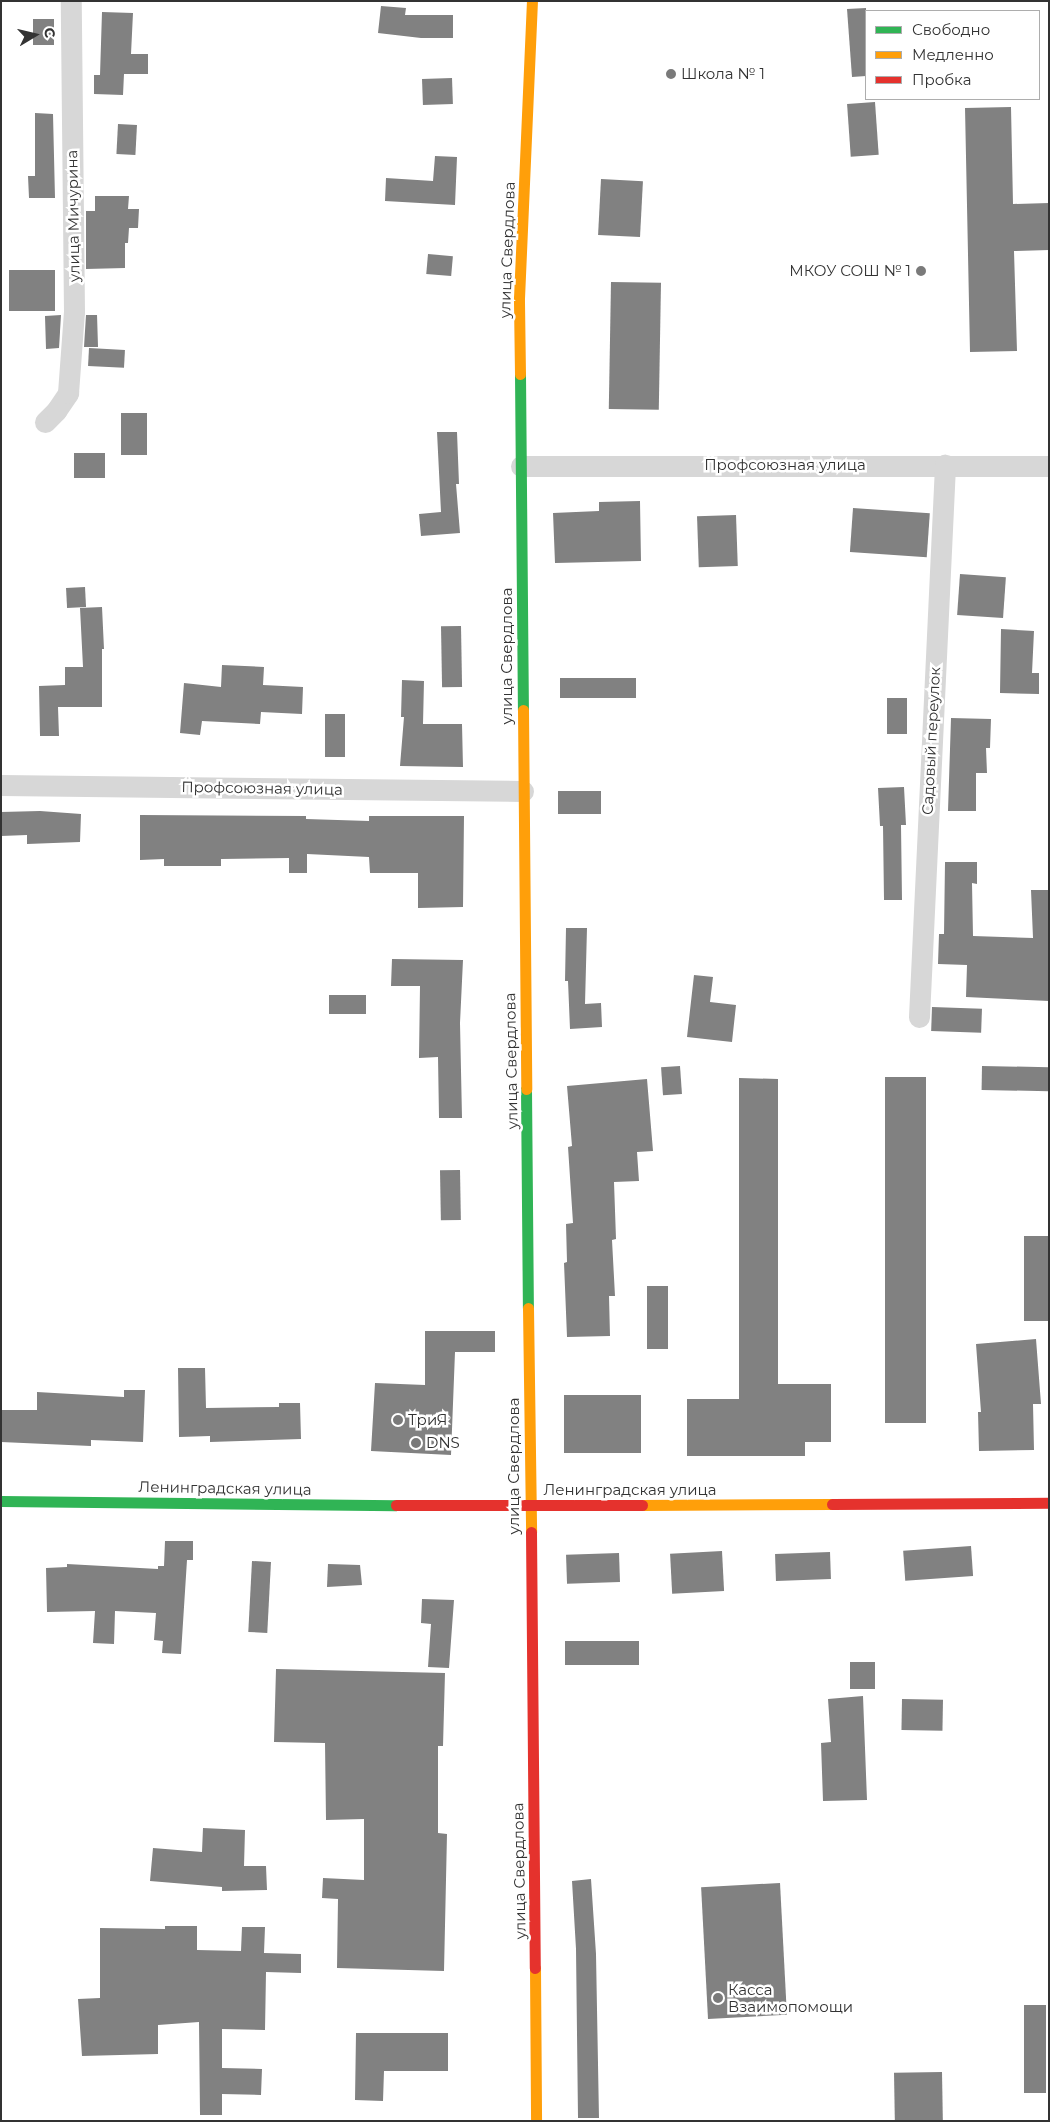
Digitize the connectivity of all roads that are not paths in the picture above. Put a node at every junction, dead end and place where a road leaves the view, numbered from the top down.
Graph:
1 (71, 1) edge
2 (532, 1) edge
3 (44, 422) dead end
4 (945, 465) junction
5 (521, 466) junction
6 (1049, 466) edge
7 (1, 785) edge
8 (523, 791) junction
9 (918, 1017) dead end
10 (1, 1501) edge
11 (1049, 1504) edge
12 (530, 1506) junction
13 (536, 2121) edge

1 - 3 street, улица Мичурина
2 - 5 street, улица Свердлова
4 - 5 street, Профсоюзная улица
4 - 6 street, Профсоюзная улица
4 - 9 street, Садовый переулок
5 - 8 street, улица Свердлова
7 - 8 street, Профсоюзная улица
8 - 12 street, улица Свердлова
10 - 12 street, Ленинградская улица
11 - 12 street, Ленинградская улица
12 - 13 street, улица Свердлова

